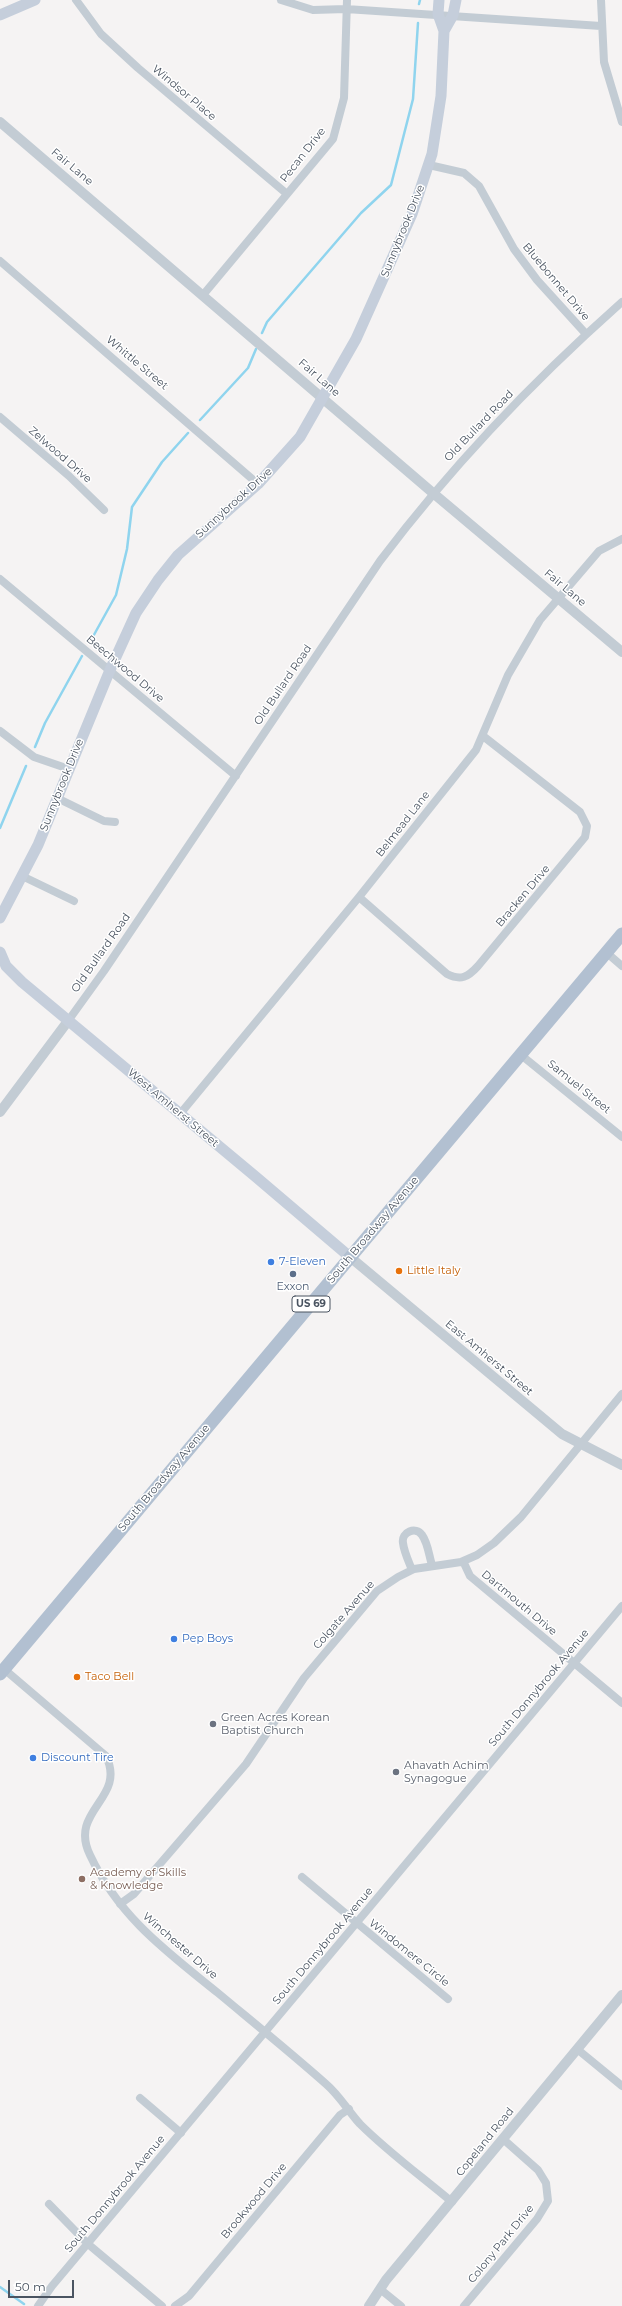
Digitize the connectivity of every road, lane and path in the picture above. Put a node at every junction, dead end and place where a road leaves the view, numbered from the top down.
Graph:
1 (35, 0) edge
2 (76, 0) edge
3 (281, 0) edge
4 (347, 0) edge
5 (439, 0) edge
6 (456, 0) edge
7 (601, 0) edge
8 (346, 9) junction
9 (0, 14) edge
10 (438, 14) junction
11 (453, 15) junction
12 (601, 26) junction
13 (444, 31) junction
14 (0, 122) edge
15 (622, 122) edge
16 (429, 165) junction
17 (287, 194) junction
18 (0, 261) edge
19 (203, 295) junction
20 (622, 302) edge
21 (586, 334) junction
22 (324, 398) junction
23 (0, 417) edge
24 (258, 484) junction
25 (433, 493) junction
26 (104, 510) dead end
27 (622, 539) edge
28 (0, 579) edge
29 (559, 597) junction
30 (622, 652) edge
31 (110, 670) junction
32 (0, 731) edge
33 (483, 736) junction
34 (69, 769) junction
35 (236, 776) junction
36 (57, 798) junction
37 (115, 822) dead end
38 (22, 876) junction
39 (359, 897) junction
40 (74, 901) dead end
41 (0, 918) edge
42 (622, 934) edge
43 (0, 953) edge
44 (606, 953) junction
45 (622, 966) edge
46 (68, 1021) junction
47 (521, 1055) junction
48 (0, 1112) edge
49 (180, 1114) junction
50 (622, 1137) edge
51 (350, 1258) junction
52 (622, 1394) edge
53 (579, 1444) junction
54 (622, 1465) edge
55 (464, 1561) junction
56 (432, 1566) junction
57 (412, 1570) junction
58 (622, 1606) edge
59 (574, 1663) junction
60 (2, 1671) edge
61 (622, 1703) edge
62 (302, 1877) dead end
63 (120, 1904) junction
64 (356, 1923) junction
65 (622, 1995) edge
66 (448, 1999) dead end
67 (265, 2032) junction
68 (577, 2049) junction
69 (622, 2086) edge
70 (140, 2098) dead end
71 (349, 2109) junction
72 (181, 2133) junction
73 (503, 2139) junction
74 (452, 2202) junction
75 (50, 2204) dead end
76 (88, 2244) junction
77 (380, 2289) junction
78 (40, 2303) edge
79 (162, 2306) edge
80 (175, 2306) edge
81 (369, 2306) edge
82 (401, 2306) edge
83 (464, 2306) edge

1 - 9 main road
2 - 17 street, Windsor Place
3 - 8 street
4 - 8 street, Pecan Drive
5 - 10 main road, Sunnybrook Drive
6 - 11 main road, Sunnybrook Drive
7 - 12 street
8 - 10 street
8 - 17 street, Pecan Drive
10 - 11 street
10 - 13 main road, Sunnybrook Drive
11 - 12 street
11 - 13 main road, Sunnybrook Drive
12 - 15 street
13 - 16 main road, Sunnybrook Drive
14 - 19 street, Fair Lane
16 - 21 street, Bluebonnet Drive
16 - 22 main road, Sunnybrook Drive
17 - 19 street, Pecan Drive
18 - 24 street, Whittle Street
19 - 22 street, Fair Lane
20 - 21 street, Old Bullard Road
21 - 25 street, Old Bullard Road
22 - 24 main road, Sunnybrook Drive
22 - 25 street, Fair Lane
23 - 26 street, Zelwood Drive
24 - 31 main road, Sunnybrook Drive
25 - 29 street, Fair Lane
25 - 35 street, Old Bullard Road
27 - 29 street, Belmead Lane
28 - 31 street, Beechwood Drive
29 - 30 street, Fair Lane
29 - 33 street, Belmead Lane
31 - 34 main road, Sunnybrook Drive
31 - 35 street, Beechwood Drive
32 - 34 street
33 - 39 street, Belmead Lane
33 - 39 street, Bracken Drive
34 - 36 main road, Sunnybrook Drive
35 - 46 street, Old Bullard Road
36 - 37 street
36 - 38 main road, Sunnybrook Drive
38 - 40 street
38 - 41 main road, Sunnybrook Drive
39 - 49 street, Belmead Lane
42 - 44 main road, South Broadway Avenue / US 69
43 - 46 main road, West Amherst Street
44 - 45 street
44 - 47 main road, South Broadway Avenue / US 69
46 - 48 street, Old Bullard Road
46 - 49 main road, West Amherst Street
47 - 50 street, Samuel Street
47 - 51 main road, South Broadway Avenue / US 69
49 - 51 main road, West Amherst Street
51 - 53 street, East Amherst Street
51 - 60 main road, South Broadway Avenue / US 69
52 - 53 street, Colgate Avenue
53 - 54 street, East Amherst Street
53 - 55 street, Colgate Avenue
55 - 56 street, Colgate Avenue
55 - 59 street, Dartmouth Drive
56 - 57 street, Colgate Avenue
56 - 57 street
57 - 63 street, Colgate Avenue
58 - 59 street, South Donnybrook Avenue
59 - 61 street, Dartmouth Drive
59 - 64 street, South Donnybrook Avenue
60 - 63 street, Winchester Drive
62 - 64 street, Windomere Circle
63 - 67 street, Winchester Drive
64 - 66 street, Windomere Circle
64 - 67 street, South Donnybrook Avenue
65 - 68 street, Copeland Road
67 - 71 street, Winchester Drive
67 - 72 street, South Donnybrook Avenue
68 - 69 street
68 - 73 street, Copeland Road
70 - 72 street
71 - 74 street, Winchester Drive
71 - 80 street, Brookwood Drive
72 - 76 street, South Donnybrook Avenue
73 - 74 street, Copeland Road
73 - 83 street, Colony Park Drive
74 - 77 street, Copeland Road
75 - 76 street
76 - 78 street, South Donnybrook Avenue
76 - 79 street
77 - 81 street, Copeland Road
77 - 82 street

